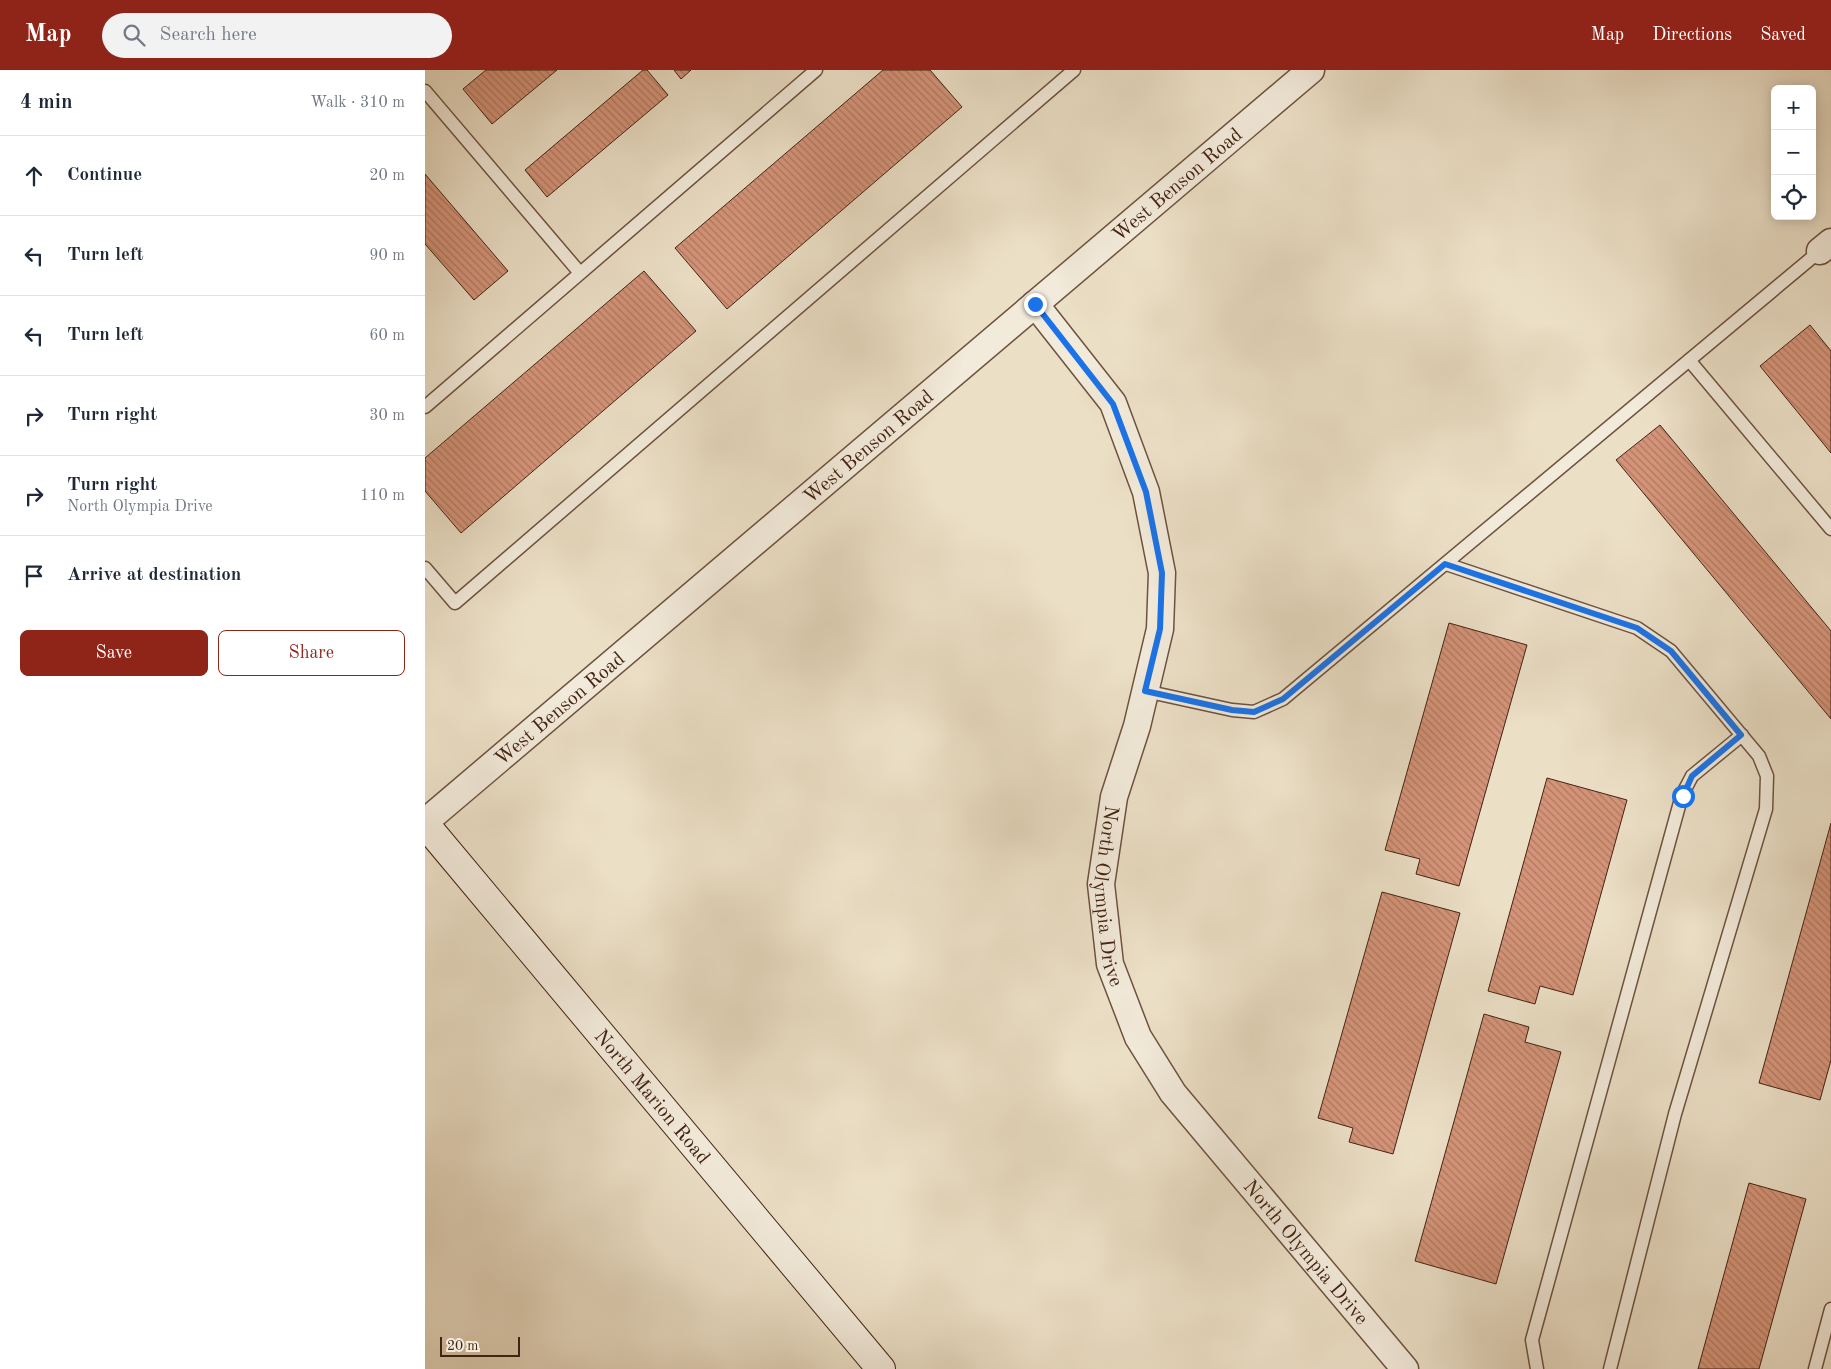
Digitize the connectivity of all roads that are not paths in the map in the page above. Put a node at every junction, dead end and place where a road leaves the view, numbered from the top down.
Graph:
1 (816, 70) edge
2 (1074, 70) edge
3 (1311, 70) edge
4 (425, 91) edge
5 (1826, 246) edge
6 (580, 273) junction
7 (1035, 304) junction
8 (1689, 360) junction
9 (425, 407) edge
10 (1831, 529) edge
11 (1445, 564) junction
12 (425, 568) edge
13 (1145, 691) junction
14 (1741, 735) junction
15 (425, 823) edge
16 (1831, 1308) edge
17 (881, 1369) edge
18 (1405, 1369) edge
19 (1537, 1369) edge
20 (1610, 1369) edge
21 (1815, 1369) edge

1 - 6 lane
2 - 12 lane
3 - 7 street, West Benson Road
4 - 6 lane
5 - 8 lane
6 - 9 lane
7 - 13 street, North Olympia Drive
7 - 15 street, West Benson Road
8 - 10 lane
8 - 11 lane
11 - 13 lane
11 - 14 lane
13 - 18 street, North Olympia Drive
14 - 19 lane
14 - 20 lane
15 - 17 main road, North Marion Road
16 - 21 lane

